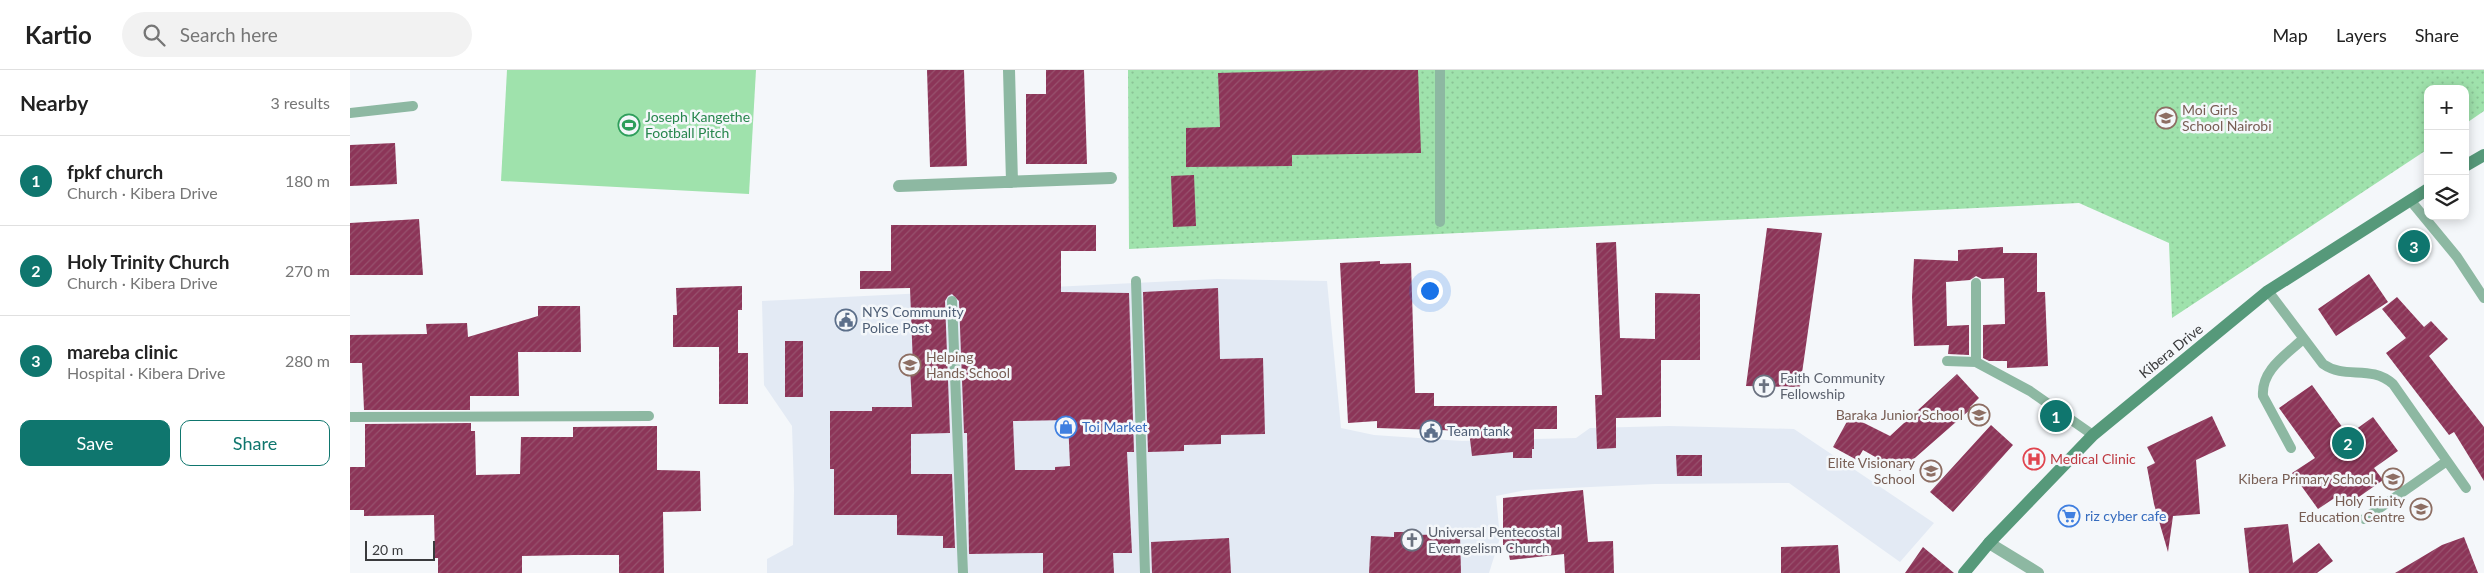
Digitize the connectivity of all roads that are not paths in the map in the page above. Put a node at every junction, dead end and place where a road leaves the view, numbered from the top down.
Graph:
1 (1009, 70) edge
2 (1440, 70) edge
3 (413, 106) dead end
4 (350, 113) edge
5 (2484, 155) edge
6 (2469, 164) edge
7 (1111, 178) dead end
8 (1012, 182) junction
9 (899, 186) dead end
10 (2424, 191) edge
11 (2410, 200) junction
12 (1440, 222) dead end
13 (1136, 281) dead end
14 (1976, 283) dead end
15 (2268, 291) junction
16 (2484, 298) edge
17 (952, 301) dead end
18 (2303, 339) junction
19 (1947, 361) dead end
20 (1976, 362) junction
21 (350, 416) edge
22 (649, 416) dead end
23 (2093, 435) junction
24 (2291, 448) dead end
25 (2447, 461) junction
26 (2466, 488) dead end
27 (2364, 519) dead end
28 (1989, 543) junction
29 (963, 573) edge
30 (1144, 573) edge
31 (1964, 573) edge
32 (2038, 573) edge

1 - 8 street
2 - 12 lane
3 - 4 lane
5 - 6 street
7 - 8 street
8 - 9 street
10 - 11 street, Kibera Drive
11 - 15 street, Kibera Drive
11 - 16 lane
13 - 30 lane
14 - 20 lane
15 - 18 lane
15 - 23 street, Kibera Drive
17 - 29 lane
18 - 24 lane
18 - 25 lane
19 - 20 lane
20 - 23 lane
21 - 22 lane
23 - 28 street, Kibera Drive
25 - 26 lane
25 - 27 lane
28 - 31 street, Kibera Drive
28 - 32 street

